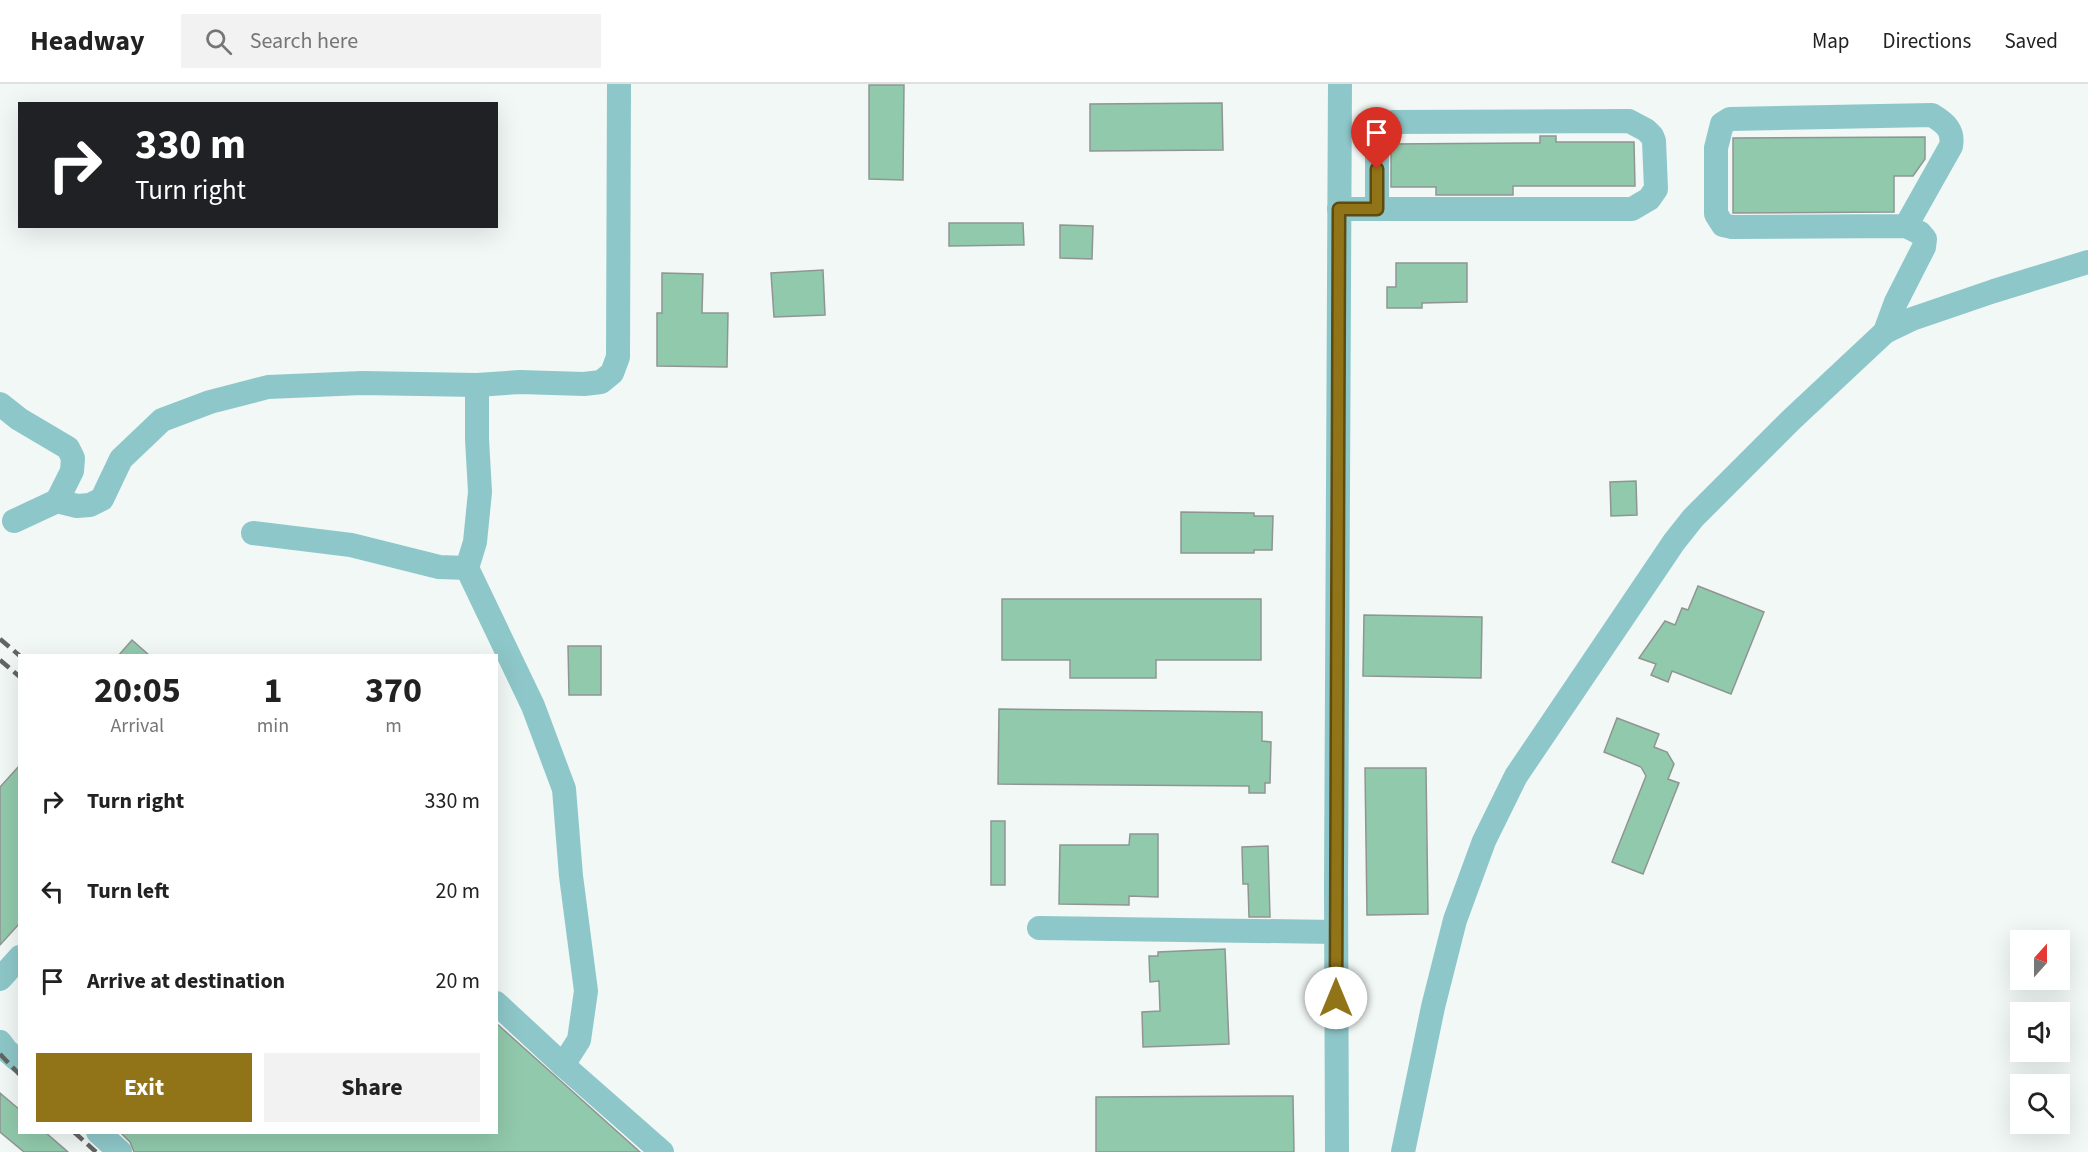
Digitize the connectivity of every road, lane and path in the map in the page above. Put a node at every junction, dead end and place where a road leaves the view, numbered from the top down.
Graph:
1 (619, 84) edge
2 (1340, 84) edge
3 (1339, 209) junction
4 (1377, 209) junction
5 (1906, 226) junction
6 (2088, 262) edge
7 (1886, 332) junction
8 (477, 385) junction
9 (0, 404) edge
10 (57, 501) junction
11 (14, 520) dead end
12 (254, 532) dead end
13 (467, 568) junction
14 (1039, 928) dead end
15 (1336, 932) junction
16 (18, 959) edge
17 (0, 979) edge
18 (498, 1005) edge
19 (563, 1065) junction
20 (100, 1134) edge
21 (120, 1152) edge
22 (662, 1152) edge
23 (1337, 1152) edge
24 (1403, 1152) edge

1 - 8 street
2 - 3 street
3 - 4 street
3 - 15 street
4 - 4 street
5 - 5 street
5 - 7 street
6 - 7 street
7 - 24 street
8 - 10 street
8 - 13 street
9 - 10 street
10 - 11 street
12 - 13 street
13 - 19 street
14 - 15 street
15 - 23 street
16 - 17 street
18 - 19 street
19 - 22 street
20 - 21 street

